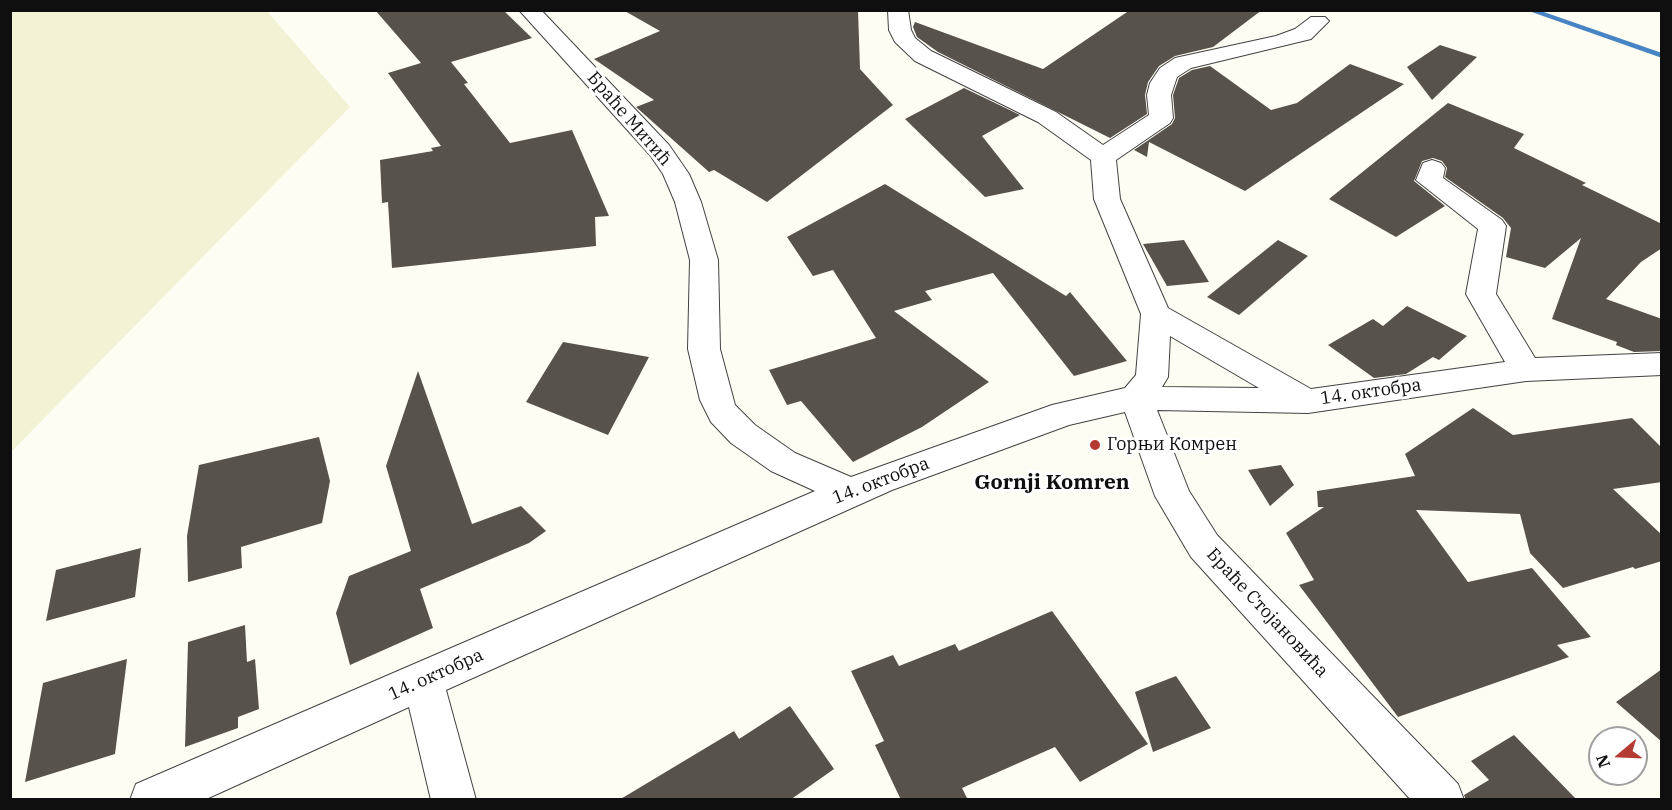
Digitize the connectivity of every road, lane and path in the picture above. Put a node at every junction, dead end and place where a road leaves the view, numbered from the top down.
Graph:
1 (530, 10) edge
2 (898, 10) edge
3 (1318, 21) dead end
4 (1103, 157) junction
5 (1432, 168) dead end
6 (1156, 314) junction
7 (1662, 364) edge
8 (1526, 370) junction
9 (1136, 398) junction
10 (1308, 401) junction
11 (851, 492) junction
12 (423, 680) junction
13 (152, 800) edge
14 (454, 800) edge
15 (1442, 800) edge

1 - 11 street, Браће Митић
2 - 4 street
3 - 4 street
4 - 6 street
5 - 8 street
6 - 9 street
6 - 10 street
7 - 8 street, 14. октобра
8 - 10 street, 14. октобра
9 - 10 street, 14. октобра
9 - 11 street, 14. октобра
9 - 15 street, Браће Стојановића
11 - 12 street, 14. октобра
12 - 13 street, 14. октобра
12 - 14 street

